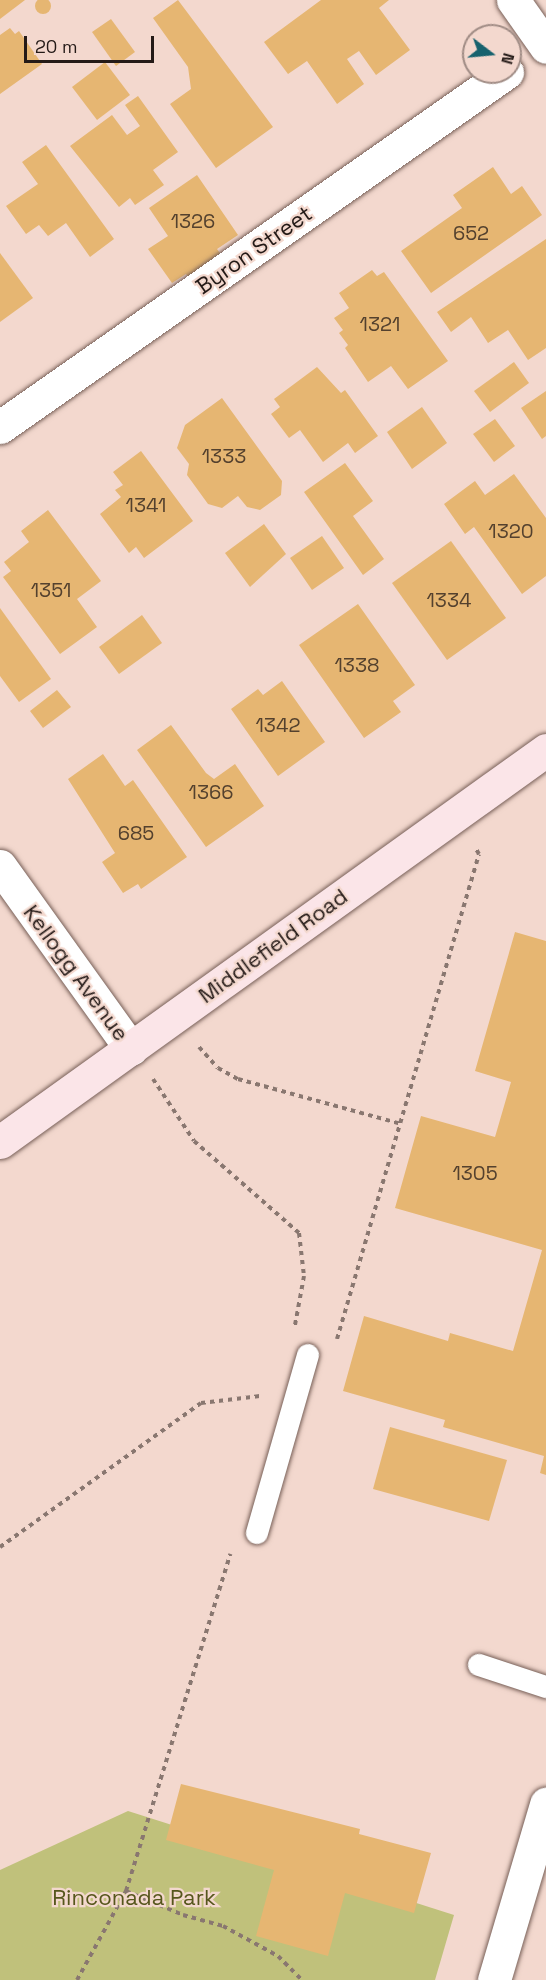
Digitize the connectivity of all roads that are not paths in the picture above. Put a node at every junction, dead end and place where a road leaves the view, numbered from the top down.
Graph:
1 (513, 0) edge
2 (546, 45) edge
3 (522, 62) edge
4 (490, 84) edge
5 (0, 427) edge
6 (546, 750) edge
7 (0, 866) edge
8 (131, 1049) junction
9 (0, 1142) edge
10 (309, 1355) road end
11 (257, 1533) dead end
12 (479, 1665) dead end
13 (546, 1687) edge
14 (546, 1804) edge
15 (494, 1980) edge

1 - 2 street
2 - 3 street, Byron Street
4 - 5 street, Byron Street
6 - 8 main road, Middlefield Road
7 - 8 street, Kellogg Avenue
8 - 9 main road, Middlefield Road
10 - 11 lane
12 - 13 lane
14 - 15 street

